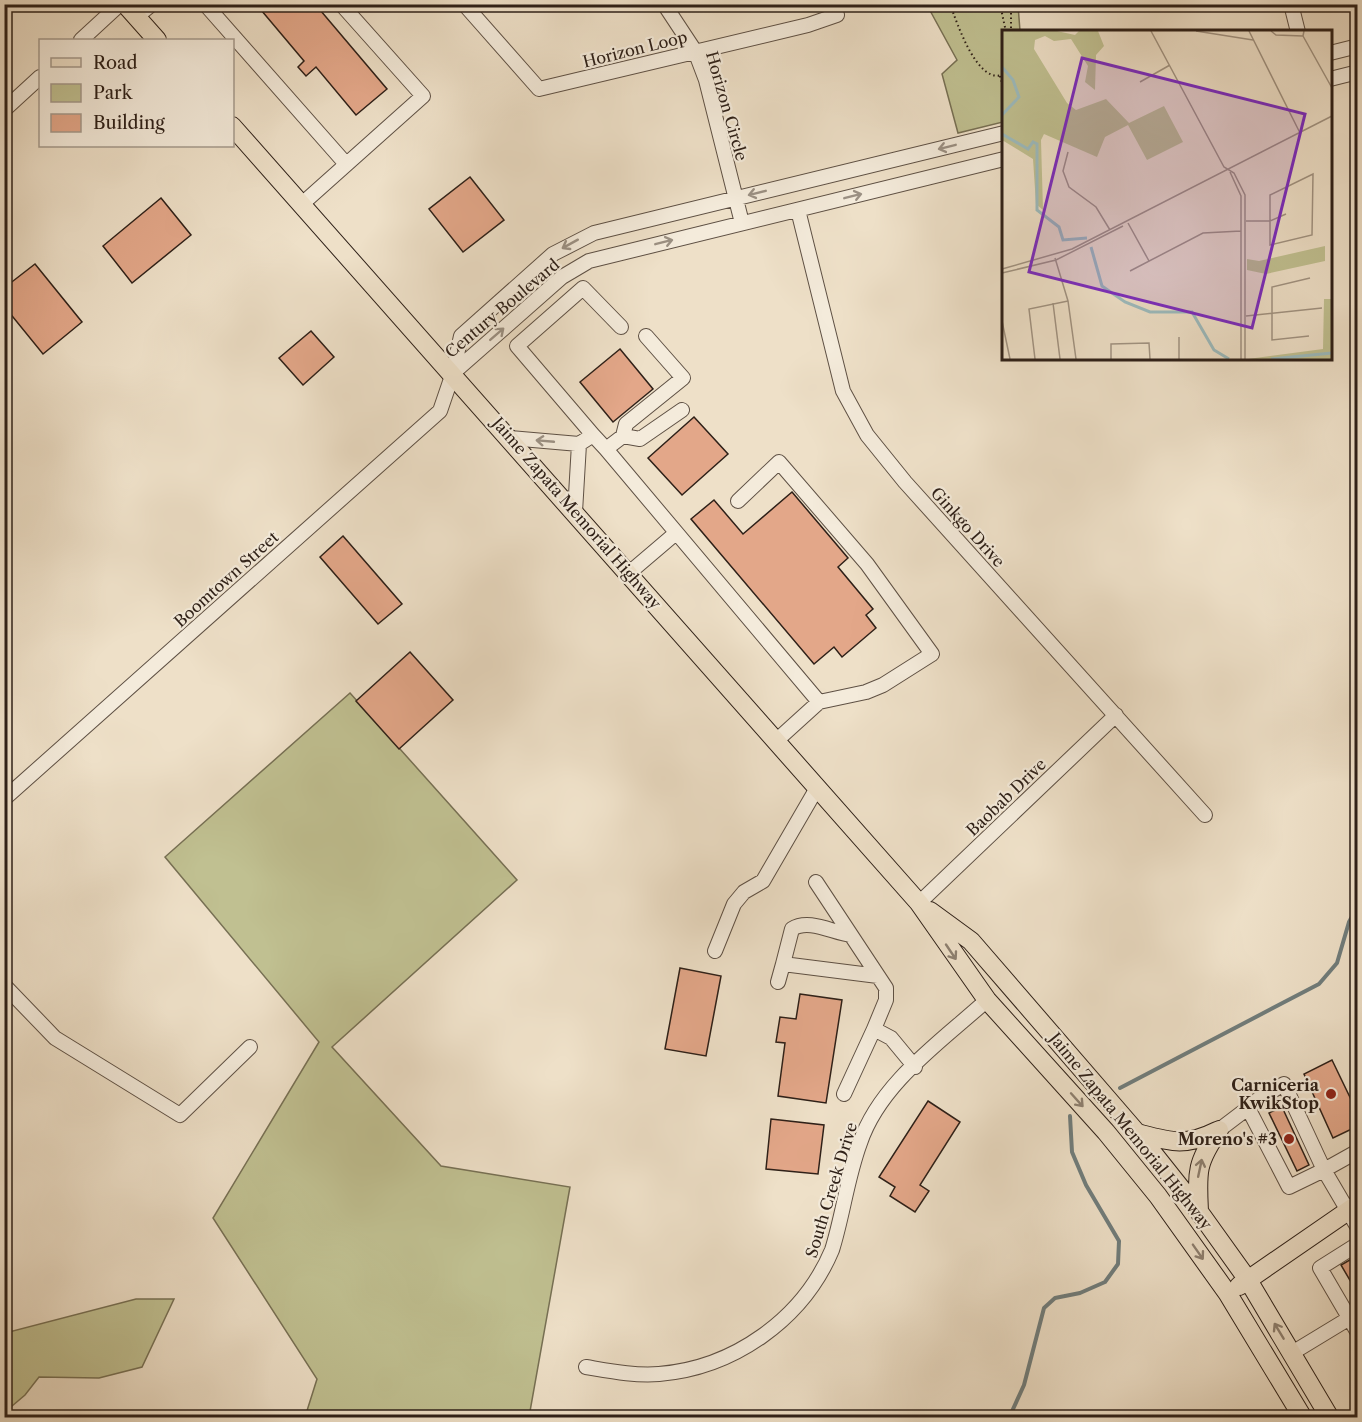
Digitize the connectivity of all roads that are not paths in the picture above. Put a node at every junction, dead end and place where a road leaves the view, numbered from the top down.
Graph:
1 (120, 4) edge
2 (152, 4) edge
3 (206, 4) edge
4 (341, 4) edge
5 (464, 4) edge
6 (664, 4) edge
7 (833, 4) edge
8 (1290, 4) edge
9 (130, 11) edge
10 (1297, 30) edge
11 (82, 39) edge
12 (156, 39) edge
13 (1358, 46) edge
14 (695, 51) junction
15 (1332, 52) edge
16 (1358, 72) edge
17 (39, 78) edge
18 (1332, 78) edge
19 (4, 110) edge
20 (234, 128) edge
21 (1002, 133) edge
22 (1002, 159) edge
23 (346, 164) junction
24 (736, 198) junction
25 (302, 204) junction
26 (798, 210) junction
27 (742, 223) junction
28 (570, 272) junction
29 (584, 288) junction
30 (621, 327) dead end
31 (646, 336) dead end
32 (453, 373) junction
33 (682, 410) dead end
34 (593, 435) junction
35 (623, 436) junction
36 (510, 438) junction
37 (579, 444) junction
38 (606, 449) junction
39 (738, 501) dead end
40 (575, 512) junction
41 (676, 533) junction
42 (629, 573) junction
43 (819, 702) junction
44 (1116, 715) junction
45 (776, 741) junction
46 (818, 788) junction
47 (4, 799) edge
48 (1205, 815) dead end
49 (816, 882) dead end
50 (919, 903) junction
51 (851, 935) junction
52 (715, 951) dead end
53 (783, 964) junction
54 (878, 976) junction
55 (778, 982) dead end
56 (4, 985) edge
57 (987, 1000) junction
58 (874, 1029) junction
59 (250, 1047) dead end
60 (915, 1067) junction
61 (1084, 1070) junction
62 (844, 1094) dead end
63 (1248, 1108) junction
64 (1219, 1130) junction
65 (1137, 1133) junction
66 (1358, 1151) edge
67 (1324, 1170) junction
68 (1352, 1207) edge
69 (1199, 1211) junction
70 (1358, 1228) edge
71 (1358, 1244) edge
72 (1248, 1280) junction
73 (1228, 1294) junction
74 (1348, 1319) junction
75 (1358, 1333) edge
76 (1292, 1353) junction
77 (586, 1367) dead end
78 (1303, 1418) edge
79 (1330, 1418) edge

1 - 11 street
2 - 9 street
3 - 23 street
4 - 23 street
5 - 14 street, Horizon Loop
6 - 14 street, Horizon Circle
7 - 14 street, Horizon Loop
8 - 10 street
9 - 12 main road
13 - 15 street
14 - 24 street, Horizon Circle
16 - 18 street
17 - 19 street
20 - 25 main road, Jaime Zapata Memorial Highway
21 -> 24 street, Century Boulevard
26 -> 22 street, Century Boulevard
23 - 25 street
24 - 27 street, Horizon Circle
24 -> 32 street, Century Boulevard
25 - 32 main road, Jaime Zapata Memorial Highway
26 - 27 street, Century Boulevard
26 - 44 street, Ginkgo Drive
28 -> 27 street, Century Boulevard
28 - 29 street
32 -> 28 street, Century Boulevard
29 - 30 street
29 - 34 street
31 - 35 street
32 - 36 main road, Jaime Zapata Memorial Highway
32 - 47 street, Boomtown Street
33 - 35 street
34 - 37 street
34 - 38 street
35 - 38 street
37 -> 36 street
36 - 40 main road, Jaime Zapata Memorial Highway
37 - 40 street
38 - 41 street
39 - 43 street
40 - 42 main road, Jaime Zapata Memorial Highway
41 - 42 street
41 - 43 street
42 - 45 main road, Jaime Zapata Memorial Highway
43 - 45 street
44 - 48 street, Ginkgo Drive
44 - 50 street, Baobab Drive
45 - 46 main road, Jaime Zapata Memorial Highway
46 - 50 main road, Jaime Zapata Memorial Highway
46 - 52 street
49 - 51 street
50 -> 57 main road, Jaime Zapata Memorial Highway
50 - 61 main road, Jaime Zapata Memorial Highway
51 - 53 street
51 - 54 street
53 - 54 street
53 - 55 street
54 - 58 street
56 - 59 street
57 - 60 street, South Creek Drive
57 - 61 main road
57 -> 73 main road, Jaime Zapata Memorial Highway
58 - 60 street
58 - 62 street
60 - 77 street, South Creek Drive
61 - 65 main road, Jaime Zapata Memorial Highway
63 - 64 street
63 - 67 street
63 - 67 street
64 - 65 main road
69 -> 64 main road
65 - 69 main road, Jaime Zapata Memorial Highway
66 - 67 street
67 - 68 street
68 - 70 street
68 - 72 main road
69 - 72 main road, Jaime Zapata Memorial Highway
71 - 74 street
72 - 73 main road
76 -> 72 main road, Jaime Zapata Memorial Highway
73 - 78 main road, Jaime Zapata Memorial Highway
74 - 75 street
74 - 76 street
76 - 79 main road, Jaime Zapata Memorial Highway

